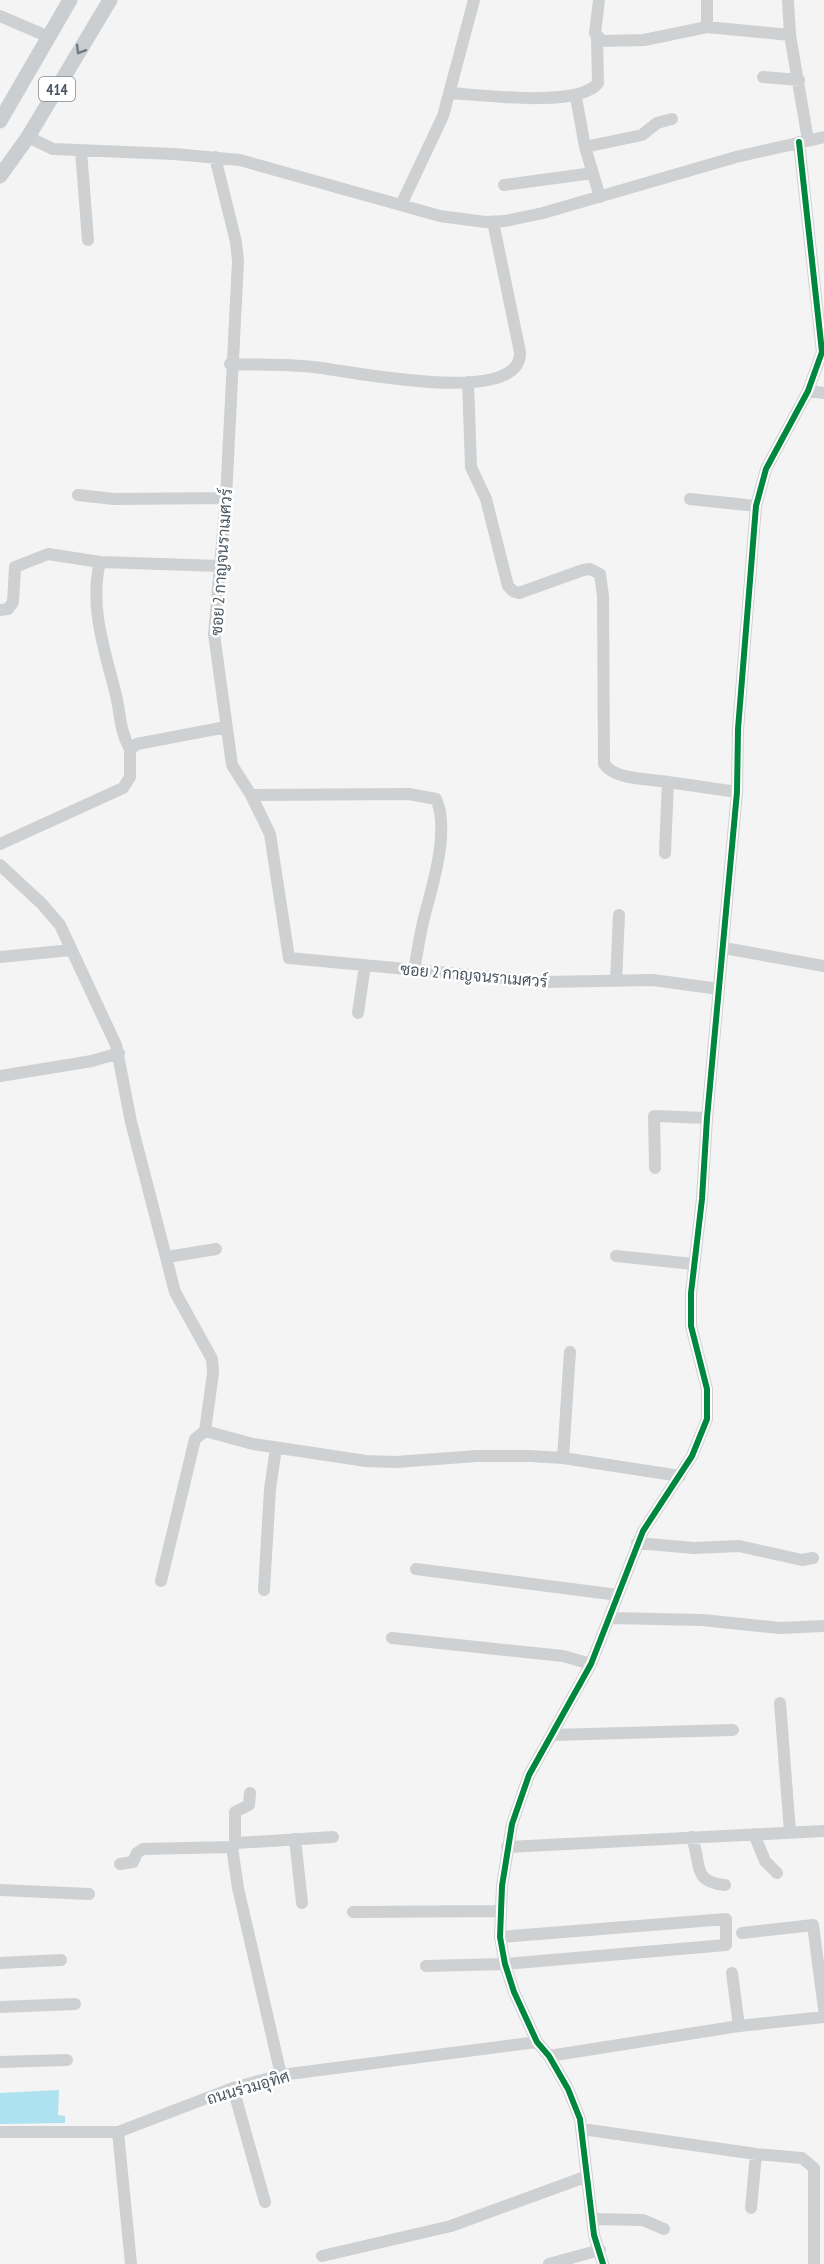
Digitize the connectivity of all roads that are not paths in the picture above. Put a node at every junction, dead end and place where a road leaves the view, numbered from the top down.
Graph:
1 (70, 0) edge
2 (110, 0) edge
3 (474, 0) edge
4 (599, 0) edge
5 (707, 0) edge
6 (788, 0) edge
7 (0, 16) edge
8 (707, 27) junction
9 (790, 35) junction
10 (49, 37) junction
11 (597, 39) junction
12 (763, 77) dead end
13 (799, 80) junction
14 (451, 93) junction
15 (576, 97) junction
16 (672, 119) dead end
17 (0, 121) edge
18 (824, 136) edge
19 (28, 137) junction
20 (803, 141) junction
21 (585, 147) junction
22 (81, 151) junction
23 (215, 157) junction
24 (593, 173) junction
25 (0, 176) edge
26 (504, 185) dead end
27 (600, 197) junction
28 (401, 205) junction
29 (493, 222) junction
30 (88, 240) dead end
31 (230, 364) junction
32 (468, 382) junction
33 (808, 391) junction
34 (824, 393) edge
35 (78, 495) dead end
36 (226, 498) junction
37 (690, 499) dead end
38 (756, 506) junction
39 (100, 562) junction
40 (221, 566) junction
41 (0, 610) edge
42 (226, 727) junction
43 (130, 749) junction
44 (668, 782) junction
45 (737, 792) junction
46 (251, 795) junction
47 (0, 844) edge
48 (665, 853) dead end
49 (0, 865) edge
50 (619, 915) dead end
51 (724, 948) junction
52 (71, 950) junction
53 (0, 957) edge
54 (365, 965) junction
55 (824, 966) edge
56 (414, 969) junction
57 (616, 981) junction
58 (719, 989) junction
59 (358, 1013) dead end
60 (119, 1053) junction
61 (0, 1076) edge
62 (706, 1118) junction
63 (655, 1168) dead end
64 (216, 1249) dead end
65 (616, 1256) dead end
66 (167, 1257) junction
67 (693, 1264) junction
68 (570, 1352) dead end
69 (205, 1431) junction
70 (276, 1448) junction
71 (563, 1458) junction
72 (680, 1476) junction
73 (637, 1543) junction
74 (813, 1558) dead end
75 (416, 1569) dead end
76 (161, 1581) dead end
77 (264, 1590) dead end
78 (618, 1595) junction
79 (610, 1618) junction
80 (824, 1626) edge
81 (392, 1638) dead end
82 (591, 1664) junction
83 (780, 1703) dead end
84 (733, 1730) dead end
85 (552, 1735) junction
86 (250, 1793) dead end
87 (824, 1831) edge
88 (790, 1832) junction
89 (754, 1834) junction
90 (333, 1837) dead end
91 (691, 1837) junction
92 (295, 1839) junction
93 (234, 1845) junction
94 (507, 1847) junction
95 (120, 1864) dead end
96 (777, 1873) dead end
97 (725, 1885) dead end
98 (0, 1890) edge
99 (89, 1894) dead end
100 (302, 1904) dead end
101 (500, 1911) junction
102 (353, 1912) dead end
103 (742, 1933) dead end
104 (500, 1937) junction
105 (61, 1960) dead end
106 (0, 1963) edge
107 (505, 1964) junction
108 (426, 1966) dead end
109 (732, 1973) dead end
110 (75, 2004) dead end
111 (0, 2007) edge
112 (824, 2009) edge
113 (824, 2017) edge
114 (739, 2026) junction
115 (537, 2042) junction
116 (549, 2056) junction
117 (67, 2060) dead end
118 (0, 2062) edge
119 (281, 2075) junction
120 (232, 2088) junction
121 (582, 2129) junction
122 (0, 2132) edge
123 (118, 2132) junction
124 (756, 2154) junction
125 (585, 2177) junction
126 (265, 2202) dead end
127 (751, 2208) dead end
128 (592, 2219) junction
129 (664, 2229) dead end
130 (600, 2250) junction
131 (322, 2256) dead end
132 (132, 2264) edge
133 (549, 2264) edge
134 (603, 2264) edge
135 (814, 2264) edge

1 - 10 main road, 414
2 -> 19 main road, 414
3 - 14 street
4 - 11 street
5 - 8 street
6 - 9 street
7 - 10 street
8 - 9 street
8 - 11 street
9 - 13 street
10 - 17 main road, 414
11 - 15 street
12 - 13 street
13 - 20 street
14 - 15 street
14 - 28 street
15 - 21 street
16 - 21 street
18 - 20 street
19 - 22 street
19 - 25 main road, 414
20 - 27 street
20 - 33 street
21 - 24 street
22 - 23 street
22 - 30 street
23 - 28 street
23 - 31 street, ซอย 2 กาญจนราเมศวร์
24 - 26 street
24 - 27 street
27 - 29 street
28 - 29 street
29 - 32 street
31 - 32 street
31 - 36 street, ซอย 2 กาญจนราเมศวร์
32 - 44 street
33 - 34 street
33 - 38 street
35 - 36 street
36 - 40 street, ซอย 2 กาญจนราเมศวร์
37 - 38 street
38 - 45 street
39 - 40 street
39 - 41 street
39 - 43 street
40 - 42 street, ซอย 2 กาญจนราเมศวร์
42 - 43 street
42 - 46 street, ซอย 2 กาญจนราเมศวร์
43 - 47 street
44 - 45 street
44 - 48 street
45 - 51 street
46 - 54 street, ซอย 2 กาญจนราเมศวร์
46 - 56 street
49 - 52 street
50 - 57 street
51 - 55 street
51 - 58 street
52 - 53 street
52 - 60 street
54 - 56 street, ซอย 2 กาญจนราเมศวร์
54 - 59 street
56 - 57 street, ซอย 2 กาญจนราเมศวร์
57 - 58 street, ซอย 2 กาญจนราเมศวร์
58 - 62 street
60 - 61 street
60 - 66 street
62 - 63 street
62 - 67 street
64 - 66 street
65 - 67 street
66 - 69 street
67 - 72 street
68 - 71 street
69 - 70 street
69 - 76 street
70 - 71 street
70 - 77 street
71 - 72 street
72 - 73 street
73 - 74 street
73 - 78 street
75 - 78 street
78 - 79 street
79 - 80 street
79 - 82 street
81 - 82 street
82 - 85 street
83 - 88 street
84 - 85 street
85 - 94 street
86 - 93 street
87 - 88 street
88 - 89 street
89 - 91 street
89 - 96 street
90 - 92 street
91 - 94 street
91 - 97 street
92 - 93 street
92 - 100 street
93 - 95 street
93 - 119 street
94 - 101 street
98 - 99 street
101 - 102 street
101 - 104 street
103 - 112 street
104 - 107 street
104 - 107 street
105 - 106 street
107 - 108 street
107 - 115 street
109 - 114 street
110 - 111 street
113 - 114 street
114 - 116 street
115 - 116 street
115 - 119 street, ถนนร่วมอุทิศ
116 - 121 street
117 - 118 street
119 - 120 street, ถนนร่วมอุทิศ
120 - 123 street, ถนนร่วมอุทิศ
120 - 126 street
121 - 124 street
121 - 125 street
122 - 123 street, ถนนร่วมอุทิศ
123 - 132 street
124 - 127 street
124 - 135 street
125 - 128 street
125 - 131 street
128 - 129 street
128 - 130 street
130 - 133 street
130 - 134 street

